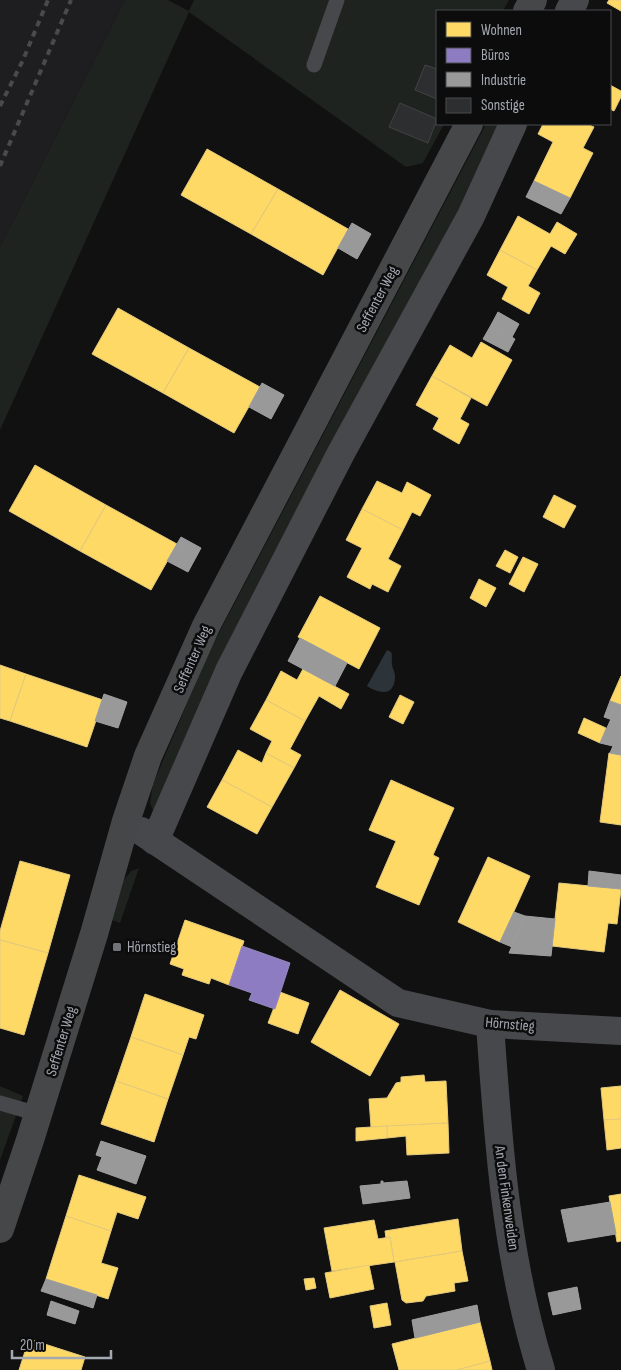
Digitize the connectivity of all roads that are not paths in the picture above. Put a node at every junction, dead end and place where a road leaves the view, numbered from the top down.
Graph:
1 (337, 0) edge
2 (314, 65) dead end
3 (468, 125) edge
4 (513, 125) edge
5 (126, 821) junction
6 (155, 841) junction
7 (490, 1024) junction
8 (621, 1031) edge
9 (0, 1103) edge
10 (38, 1114) junction
11 (0, 1229) edge
12 (541, 1370) edge

1 - 2 lane
3 - 5 street, Seffenter Weg
4 - 6 street
5 - 6 street, Hörnstieg
5 - 10 street, Seffenter Weg
6 - 7 street, Hörnstieg
7 - 8 street, Hörnstieg
7 - 12 street, An den Finkenweiden
9 - 10 lane
10 - 11 street, Seffenter Weg

